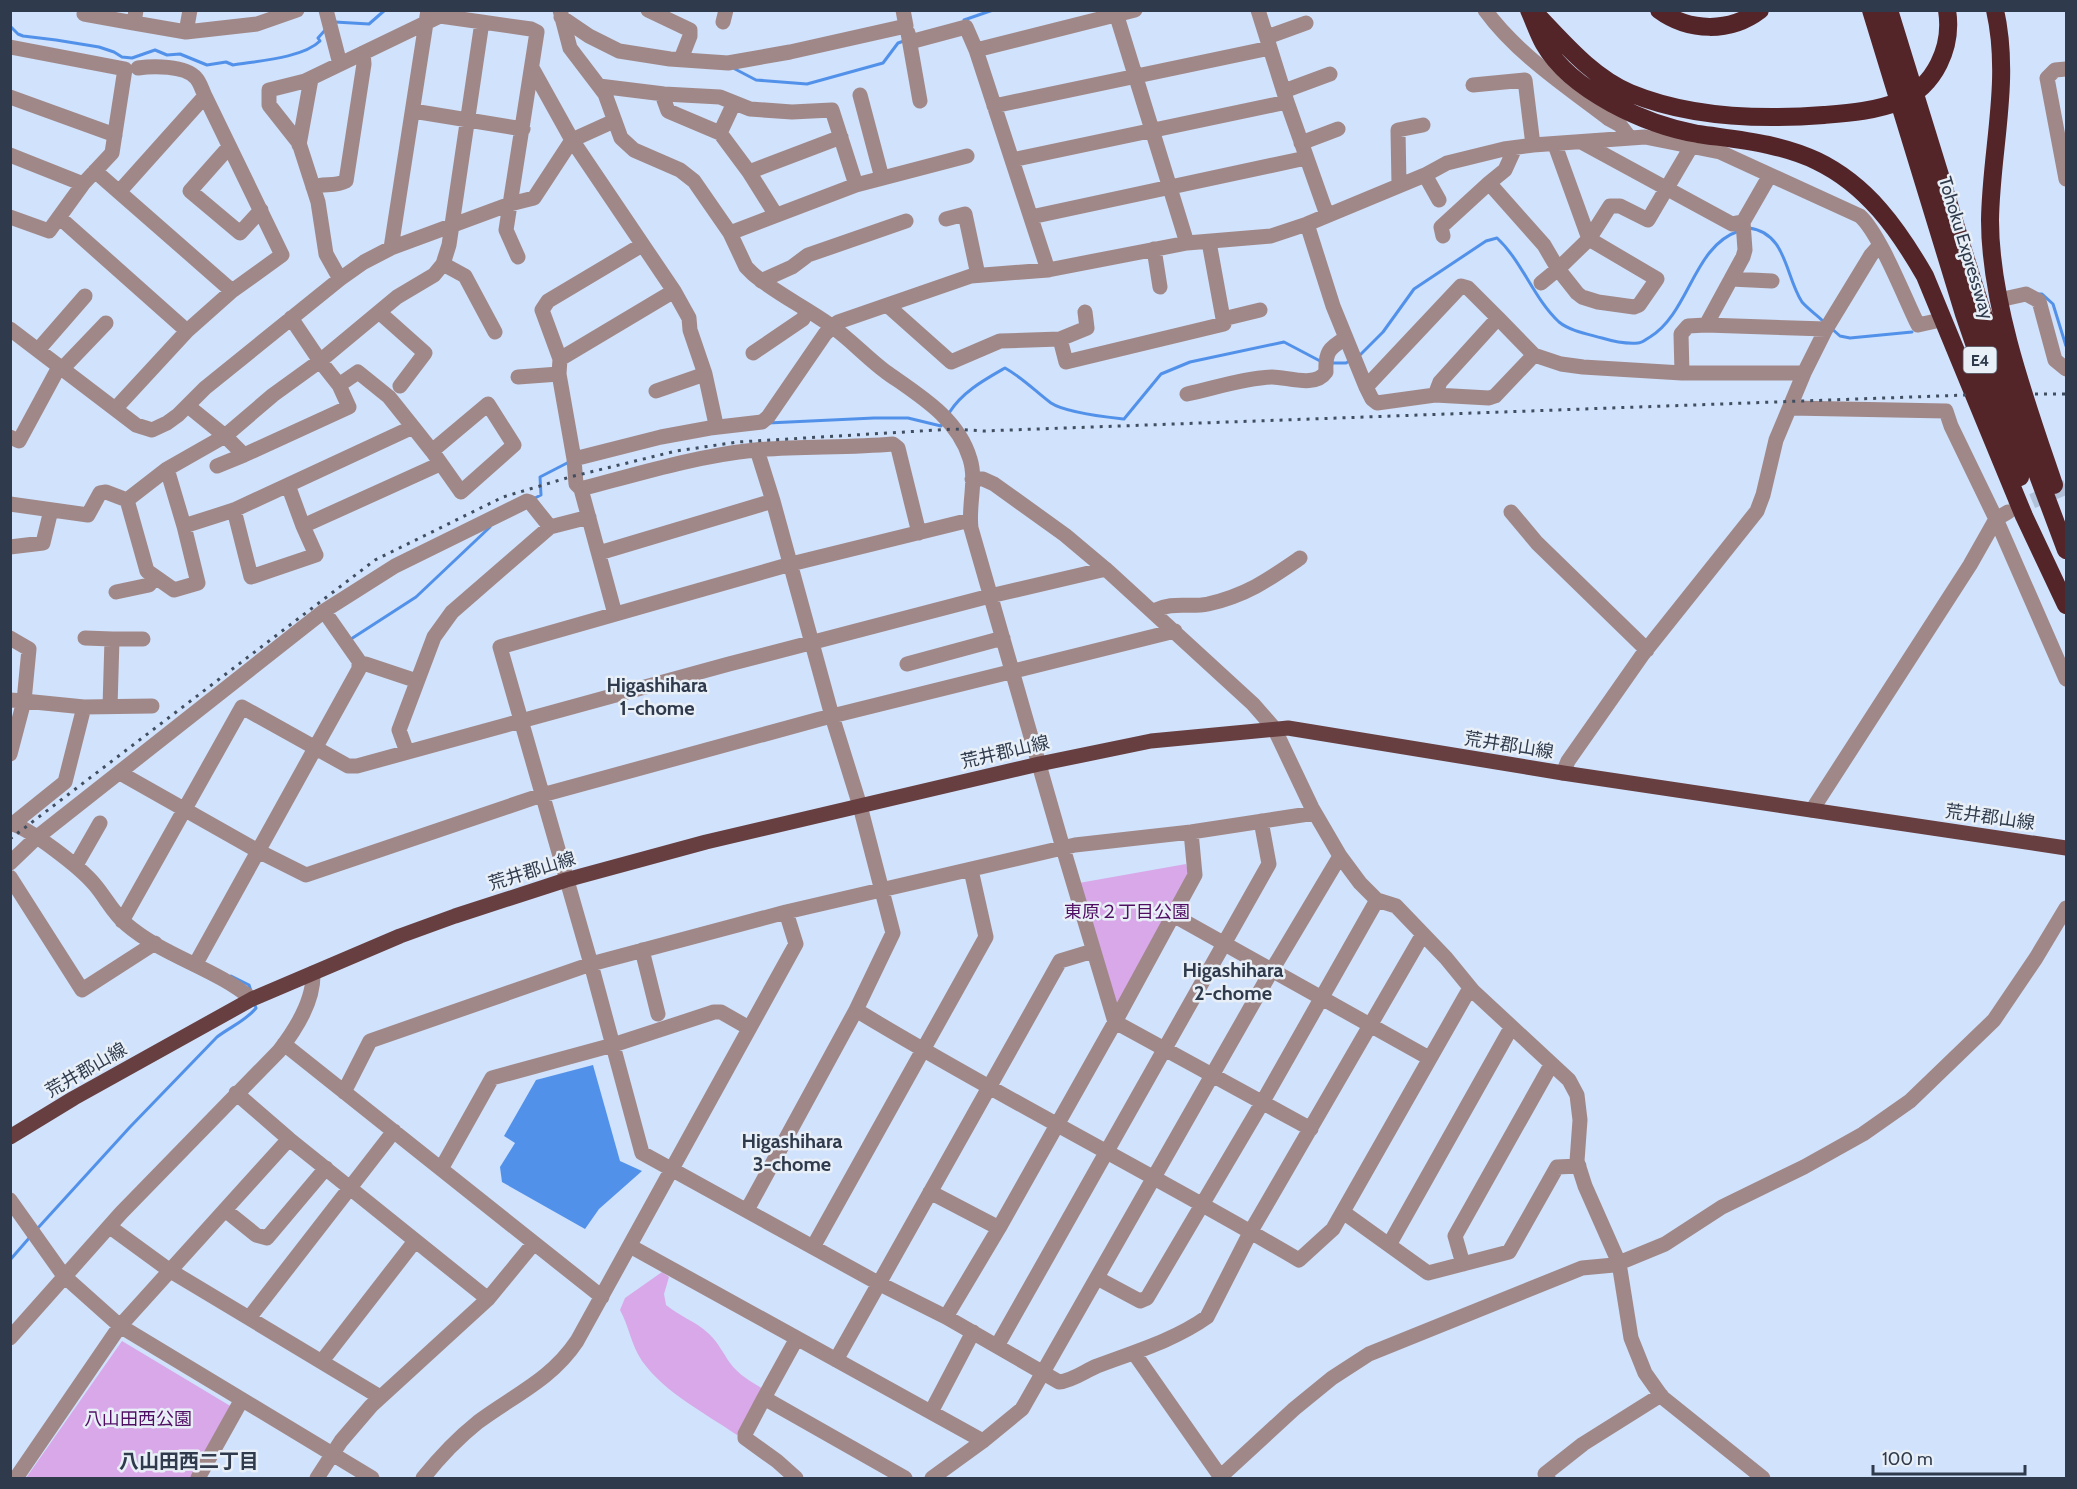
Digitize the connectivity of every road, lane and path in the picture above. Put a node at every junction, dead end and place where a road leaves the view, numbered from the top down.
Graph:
1 (85, 10) edge
2 (190, 10) edge
3 (297, 10) edge
4 (326, 10) edge
5 (648, 10) edge
6 (903, 10) edge
7 (1135, 10) edge
8 (1258, 10) edge
9 (1485, 10) edge
10 (1528, 10) edge
11 (1533, 10) edge
12 (1659, 10) edge
13 (1760, 10) edge
14 (1871, 10) edge
15 (1889, 10) edge
16 (1947, 10) edge
17 (1995, 10) edge
18 (1116, 12) edge
19 (560, 14) edge
20 (274, 15) edge
21 (135, 17) edge
22 (427, 18) edge
23 (482, 22) junction
24 (1306, 23) dead end
25 (906, 26) junction
26 (186, 32) junction
27 (910, 42) junction
28 (1268, 42) junction
29 (10, 47) edge
30 (976, 50) junction
31 (363, 53) junction
32 (681, 59) junction
33 (340, 64) junction
34 (138, 68) dead end
35 (532, 68) junction
36 (2067, 69) edge
37 (1330, 74) dead end
38 (1136, 75) junction
39 (1900, 77) junction
40 (311, 79) junction
41 (1473, 85) dead end
42 (599, 86) junction
43 (664, 94) junction
44 (860, 95) dead end
45 (205, 96) junction
46 (1285, 96) junction
47 (10, 97) edge
48 (920, 101) dead end
49 (734, 103) junction
50 (994, 106) junction
51 (413, 111) junction
52 (1912, 116) junction
53 (467, 120) junction
54 (614, 121) junction
55 (1423, 125) dead end
56 (523, 129) junction
57 (1152, 129) junction
58 (1338, 129) dead end
59 (720, 133) junction
60 (115, 135) junction
61 (841, 137) junction
62 (1629, 138) junction
63 (572, 140) junction
64 (1583, 143) junction
65 (299, 145) junction
66 (1533, 145) junction
67 (1556, 145) junction
68 (228, 147) junction
69 (1690, 147) junction
70 (1515, 148) junction
71 (1304, 150) junction
72 (10, 155) edge
73 (967, 156) dead end
74 (1012, 160) junction
75 (95, 171) junction
76 (749, 172) junction
77 (1425, 175) junction
78 (1770, 175) junction
79 (882, 178) junction
80 (2067, 179) edge
81 (1489, 183) junction
82 (83, 184) junction
83 (856, 184) junction
84 (1399, 185) junction
85 (1171, 186) junction
86 (313, 187) junction
87 (1666, 189) junction
88 (119, 192) junction
89 (1439, 200) dead end
90 (510, 204) junction
91 (261, 210) junction
92 (776, 215) junction
93 (1327, 215) junction
94 (10, 217) edge
95 (1031, 217) junction
96 (60, 218) junction
97 (945, 219) dead end
98 (906, 221) dead end
99 (1743, 222) junction
100 (1307, 224) junction
101 (450, 228) junction
102 (730, 233) junction
103 (1443, 236) dead end
104 (1589, 239) junction
105 (1209, 242) junction
106 (1187, 243) junction
107 (642, 244) junction
108 (1880, 245) junction
109 (391, 248) junction
110 (1154, 249) junction
111 (518, 257) dead end
112 (443, 264) junction
113 (1558, 269) junction
114 (1048, 270) junction
115 (978, 275) junction
116 (340, 279) junction
117 (1731, 279) junction
118 (761, 281) junction
119 (1772, 281) dead end
120 (1541, 283) dead end
121 (1160, 287) dead end
122 (232, 291) junction
123 (674, 291) junction
124 (85, 296) dead end
125 (2008, 298) dead end
126 (887, 305) junction
127 (807, 310) junction
128 (1260, 310) dead end
129 (379, 312) junction
130 (1085, 312) dead end
131 (291, 318) junction
132 (1498, 318) junction
133 (1223, 319) junction
134 (1936, 321) dead end
135 (106, 323) dead end
136 (1707, 325) junction
137 (832, 327) junction
138 (10, 329) edge
139 (1826, 329) junction
140 (187, 331) junction
141 (495, 332) dead end
142 (1346, 338) junction
143 (1060, 339) junction
144 (38, 350) junction
145 (753, 353) dead end
146 (1534, 355) junction
147 (320, 361) junction
148 (559, 366) junction
149 (61, 368) junction
150 (2067, 369) edge
151 (1682, 373) junction
152 (1804, 373) junction
153 (705, 374) junction
154 (518, 377) dead end
155 (339, 385) junction
156 (400, 386) dead end
157 (1366, 387) junction
158 (656, 391) dead end
159 (1187, 394) dead end
160 (1435, 395) junction
161 (188, 405) junction
162 (1790, 408) junction
163 (115, 409) junction
164 (715, 420) dead end
165 (413, 427) junction
166 (225, 436) junction
167 (10, 437) edge
168 (757, 450) junction
169 (244, 455) junction
170 (436, 458) junction
171 (574, 459) junction
172 (217, 466) dead end
173 (167, 469) junction
174 (972, 479) junction
175 (288, 485) junction
176 (581, 489) junction
177 (127, 500) junction
178 (773, 501) junction
179 (10, 504) edge
180 (51, 510) junction
181 (234, 510) junction
182 (1511, 513) dead end
183 (2002, 515) junction
184 (589, 517) junction
185 (2067, 519) edge
186 (970, 520) junction
187 (184, 526) junction
188 (303, 526) junction
189 (550, 527) junction
190 (918, 533) junction
191 (10, 547) edge
192 (2067, 550) edge
193 (599, 553) junction
194 (1300, 558) dead end
195 (791, 564) junction
196 (1106, 569) junction
197 (155, 577) junction
198 (116, 592) dead end
199 (990, 596) junction
200 (2067, 596) edge
201 (2067, 605) edge
202 (324, 611) junction
203 (1153, 611) junction
204 (615, 614) junction
205 (1175, 631) junction
206 (10, 638) edge
207 (85, 638) dead end
208 (1003, 638) junction
209 (112, 639) junction
210 (143, 639) dead end
211 (813, 642) junction
212 (1647, 650) junction
213 (360, 664) junction
214 (907, 664) dead end
215 (1013, 672) junction
216 (2067, 679) edge
217 (417, 681) junction
218 (17, 700) edge
219 (152, 706) dead end
220 (84, 707) junction
221 (110, 707) junction
222 (832, 716) junction
223 (520, 721) junction
224 (1274, 728) junction
225 (316, 747) junction
226 (407, 752) junction
227 (10, 754) edge
228 (1039, 764) junction
229 (120, 773) junction
230 (1563, 773) junction
231 (542, 795) junction
232 (860, 806) junction
233 (184, 810) junction
234 (1812, 810) junction
235 (1315, 813) junction
236 (1261, 821) junction
237 (12, 823) edge
238 (100, 823) dead end
239 (1191, 832) junction
240 (36, 838) junction
241 (1062, 848) junction
242 (2067, 848) edge
243 (258, 851) junction
244 (1340, 856) junction
245 (10, 863) edge
246 (76, 865) junction
247 (971, 870) junction
248 (10, 877) edge
249 (566, 880) junction
250 (883, 891) junction
251 (1377, 900) junction
252 (2067, 908) edge
253 (786, 912) junction
254 (1173, 915) junction
255 (122, 921) junction
256 (1422, 934) junction
257 (155, 943) junction
258 (1224, 944) junction
259 (642, 951) junction
260 (1093, 951) junction
261 (195, 964) junction
262 (591, 964) junction
263 (1272, 970) junction
264 (313, 973) junction
265 (1470, 988) junction
266 (252, 999) junction
267 (1321, 999) junction
268 (855, 1010) junction
269 (658, 1014) dead end
270 (1115, 1022) junction
271 (1371, 1026) junction
272 (749, 1028) junction
273 (1511, 1028) junction
274 (284, 1044) junction
275 (613, 1045) junction
276 (1165, 1048) junction
277 (923, 1051) junction
278 (1430, 1058) junction
279 (1551, 1065) junction
280 (1214, 1076) junction
281 (989, 1087) junction
282 (344, 1092) junction
283 (236, 1093) junction
284 (1262, 1103) junction
285 (1057, 1125) junction
286 (1311, 1129) junction
287 (394, 1131) junction
288 (10, 1137) edge
289 (289, 1139) junction
290 (1107, 1152) junction
291 (1579, 1166) junction
292 (326, 1168) junction
293 (441, 1169) junction
294 (673, 1169) junction
295 (1155, 1178) junction
296 (350, 1188) junction
297 (930, 1192) junction
298 (10, 1200) edge
299 (1201, 1204) junction
300 (225, 1210) junction
301 (747, 1210) junction
302 (1343, 1212) junction
303 (15, 1217) edge
304 (110, 1227) junction
305 (999, 1228) junction
306 (1251, 1232) junction
307 (415, 1241) junction
308 (534, 1243) junction
309 (1389, 1245) junction
310 (630, 1246) junction
311 (813, 1247) junction
312 (1619, 1263) junction
313 (1463, 1264) junction
314 (170, 1270) junction
315 (64, 1276) junction
316 (1097, 1278) junction
317 (878, 1283) junction
318 (602, 1297) junction
319 (488, 1299) junction
320 (946, 1317) junction
321 (249, 1318) junction
322 (120, 1326) junction
323 (973, 1332) junction
324 (10, 1338) edge
325 (797, 1338) junction
326 (996, 1346) junction
327 (1134, 1353) junction
328 (836, 1360) junction
329 (322, 1362) junction
330 (1043, 1372) junction
331 (1661, 1395) junction
332 (380, 1397) junction
333 (765, 1398) junction
334 (241, 1401) junction
335 (931, 1412) junction
336 (983, 1442) junction
337 (331, 1455) junction
338 (1220, 1477) edge
339 (16, 1479) edge
340 (198, 1479) edge
341 (317, 1479) edge
342 (372, 1479) edge
343 (423, 1479) edge
344 (796, 1479) edge
345 (905, 1479) edge
346 (932, 1479) edge
347 (1548, 1479) edge
348 (1763, 1479) edge

1 - 21 street
2 - 26 street
3 - 20 street
4 - 33 street
5 - 32 street
6 - 25 street
7 - 18 street
8 - 28 street
9 - 62 street
10 - 201 highway
11 - 16 highway
12 - 13 highway
14 - 39 highway, Tohoku Expressway / E4
15 - 39 highway, Tohoku Expressway / E4
17 - 185 highway
18 - 30 street
18 - 38 street
19 - 32 street
19 - 42 street
20 - 26 street
21 - 26 street
22 - 23 street
22 - 31 street
22 - 51 street
23 - 35 street
23 - 53 street
24 - 28 street
25 - 27 street
25 - 32 street
27 - 30 street
27 - 48 street
28 - 38 street
28 - 46 street
29 - 60 street
30 - 50 street
31 - 33 street
31 - 86 street
33 - 40 street
34 - 45 street
35 - 56 street
35 - 63 street
36 - 80 street
37 - 46 street
38 - 50 street
38 - 57 street
39 - 52 highway, Tohoku Expressway / E4
40 - 65 street
40 - 65 street
41 - 66 street
42 - 43 street
42 - 54 street
43 - 49 street
43 - 59 street
44 - 79 street
45 - 68 street
45 - 88 street
46 - 57 street
46 - 71 street
47 - 60 street
49 - 59 street
49 - 61 street
50 - 74 street
51 - 53 street
51 - 109 street
52 - 192 highway, Tohoku Expressway / E4
52 - 200 highway, Tohoku Expressway / E4
53 - 56 street
53 - 101 street
54 - 63 street
54 - 102 street
55 - 84 street
56 - 90 street
57 - 74 street
57 - 85 street
58 - 71 street
59 - 76 street
60 - 75 street
61 - 76 street
61 - 83 street
62 - 64 street
62 - 69 street
63 - 90 street
63 - 107 street
64 - 67 street
64 - 87 street
65 - 86 street
66 - 67 street
66 - 70 street
67 - 104 street
68 - 91 street
68 - 91 street
69 - 78 street
69 - 87 street
70 - 77 street
70 - 81 street
71 - 85 street
71 - 93 street
72 - 82 street
73 - 79 street
74 - 95 street
75 - 82 street
75 - 88 street
76 - 92 street
77 - 84 street
77 - 89 street
78 - 99 street
78 - 108 street
79 - 83 street
81 - 103 street
81 - 113 street
82 - 96 street
83 - 92 street
84 - 93 street
85 - 95 street
85 - 106 street
86 - 116 street
87 - 99 street
87 - 104 street
88 - 122 street
90 - 101 street
90 - 111 street
91 - 122 street
92 - 102 street
93 - 100 street
94 - 96 street
95 - 114 street
96 - 140 street
97 - 115 street
98 - 118 street
99 - 117 street
100 - 105 street
100 - 142 street
101 - 109 street
101 - 112 street
102 - 118 street
104 - 113 street
104 - 113 street
105 - 106 street
105 - 133 street
106 - 110 street
107 - 123 street
107 - 148 street
108 - 134 street
108 - 139 street
109 - 116 street
110 - 114 street
110 - 121 street
112 - 129 street
112 - 141 street
113 - 120 street
114 - 115 street
115 - 126 street
116 - 131 street
117 - 119 street
117 - 136 street
118 - 127 street
122 - 140 street
123 - 148 street
123 - 153 street
124 - 144 street
125 - 150 street
126 - 137 street
126 - 143 street
127 - 137 street
127 - 145 street
128 - 133 street
129 - 147 street
129 - 156 street
130 - 143 street
131 - 147 street
131 - 161 street
132 - 146 street
132 - 157 street
132 - 160 street
133 - 143 street
135 - 149 street
136 - 139 street
136 - 151 street
137 - 171 street
137 - 174 street
138 - 144 street
139 - 152 street
140 - 163 street
142 - 157 street
142 - 159 street
144 - 149 street
146 - 151 street
146 - 160 street
147 - 155 street
147 - 166 street
148 - 154 street
148 - 171 street
149 - 163 street
149 - 167 street
151 - 152 street
152 - 162 street
153 - 158 street
153 - 164 street
155 - 165 street
155 - 169 street
157 - 160 street
161 - 163 street
161 - 166 street
162 - 183 street
162 - 212 street
165 - 170 street
165 - 175 street
166 - 169 street
166 - 173 street
168 - 176 street
168 - 178 street
168 - 190 street
169 - 172 street
170 - 170 street
170 - 188 street
171 - 176 street
173 - 177 street
173 - 187 street
174 - 186 street
174 - 196 street
175 - 181 street
175 - 188 street
176 - 184 street
177 - 180 street
177 - 197 street
178 - 193 street
178 - 195 street
179 - 180 street
180 - 191 street
181 - 187 street
181 - 188 street
182 - 212 street
183 - 216 street
183 - 234 street
184 - 189 street
184 - 193 street
186 - 190 street
186 - 199 street
187 - 197 street
189 - 202 street
189 - 217 street
190 - 195 street
193 - 204 street
194 - 203 street
195 - 204 street
195 - 211 street
196 - 199 street
196 - 203 street
197 - 198 street
199 - 208 street
199 - 211 street
202 - 213 street
202 - 229 street
203 - 205 street
204 - 223 street
205 - 215 street
205 - 224 street
206 - 218 street
207 - 209 street
208 - 214 street
208 - 215 street
209 - 210 street
209 - 221 street
211 - 222 street
211 - 223 street
212 - 230 street
213 - 217 street
213 - 225 street
215 - 222 street
215 - 228 street
217 - 226 street
218 - 220 street
218 - 227 street
219 - 221 street
220 - 221 street
220 - 237 street
222 - 231 street
222 - 232 street
223 - 226 street
223 - 231 street
224 - 228 main road, 荒井郡山線
224 - 230 main road, 荒井郡山線
224 - 235 street
225 - 226 street
225 - 233 street
225 - 243 street
228 - 232 main road, 荒井郡山線
228 - 241 street
229 - 233 street
229 - 240 street
230 - 234 main road, 荒井郡山線
231 - 243 street
231 - 249 street
232 - 249 main road, 荒井郡山線
232 - 250 street
233 - 243 street
233 - 255 street
234 - 242 main road, 荒井郡山線
235 - 236 street
235 - 244 street
236 - 239 street
236 - 258 street
237 - 240 street
238 - 246 street
239 - 241 street
239 - 254 street
240 - 245 street
240 - 246 street
241 - 247 street
241 - 260 street
243 - 261 street
244 - 251 street
244 - 263 street
246 - 255 street
247 - 250 street
247 - 277 street
248 - 257 street
249 - 262 street
249 - 264 main road, 荒井郡山線
250 - 253 street
250 - 268 street
251 - 256 street
251 - 267 street
252 - 312 street
253 - 259 street
253 - 272 street
254 - 258 street
254 - 270 street
255 - 257 street
256 - 265 street
256 - 271 street
257 - 261 street
258 - 263 street
258 - 276 street
259 - 262 street
259 - 269 street
260 - 270 street
260 - 281 street
261 - 266 street
262 - 275 street
262 - 282 street
263 - 267 street
263 - 280 street
264 - 266 main road, 荒井郡山線
264 - 274 street
265 - 273 street
265 - 278 street
266 - 288 main road, 荒井郡山線
267 - 271 street
267 - 284 street
268 - 277 street
268 - 301 street
270 - 276 street
270 - 285 street
271 - 278 street
271 - 286 street
272 - 275 street
272 - 294 street
273 - 279 street
273 - 309 street
274 - 282 street
274 - 283 street
275 - 293 street
275 - 294 street
276 - 280 street
276 - 290 street
277 - 281 street
277 - 311 street
278 - 302 street
279 - 291 street
279 - 313 street
280 - 284 street
280 - 295 street
281 - 285 street
281 - 297 street
282 - 287 street
283 - 289 street
283 - 304 street
284 - 286 street
284 - 299 street
285 - 290 street
285 - 305 street
286 - 306 street
287 - 293 street
287 - 296 street
289 - 292 street
289 - 300 street
290 - 295 street
290 - 326 street
291 - 312 street
291 - 313 street
292 - 296 street
292 - 300 street
293 - 308 street
294 - 301 street
294 - 310 street
295 - 299 street
295 - 316 street
296 - 307 street
296 - 321 street
297 - 305 street
297 - 317 street
298 - 303 street
299 - 306 street
299 - 316 street
300 - 314 street
301 - 311 street
302 - 306 street
302 - 309 street
303 - 315 street
304 - 314 street
304 - 315 street
305 - 320 street
306 - 327 street
307 - 319 street
307 - 329 street
308 - 318 street
308 - 319 street
309 - 313 street
310 - 318 street
310 - 325 street
311 - 317 street
312 - 331 street
312 - 338 street
314 - 321 street
314 - 322 street
315 - 322 street
315 - 324 street
316 - 330 street
317 - 320 street
317 - 328 street
318 - 343 street
319 - 332 street
320 - 323 street
321 - 329 street
322 - 334 street
322 - 339 street
323 - 326 street
323 - 335 street
325 - 328 street
325 - 333 street
326 - 330 street
327 - 330 street
327 - 338 street
328 - 335 street
329 - 332 street
330 - 336 street
331 - 347 street
331 - 348 street
332 - 337 street
333 - 344 street
333 - 345 street
334 - 337 street
334 - 340 street
335 - 336 street
336 - 346 street
337 - 341 street
337 - 342 street

